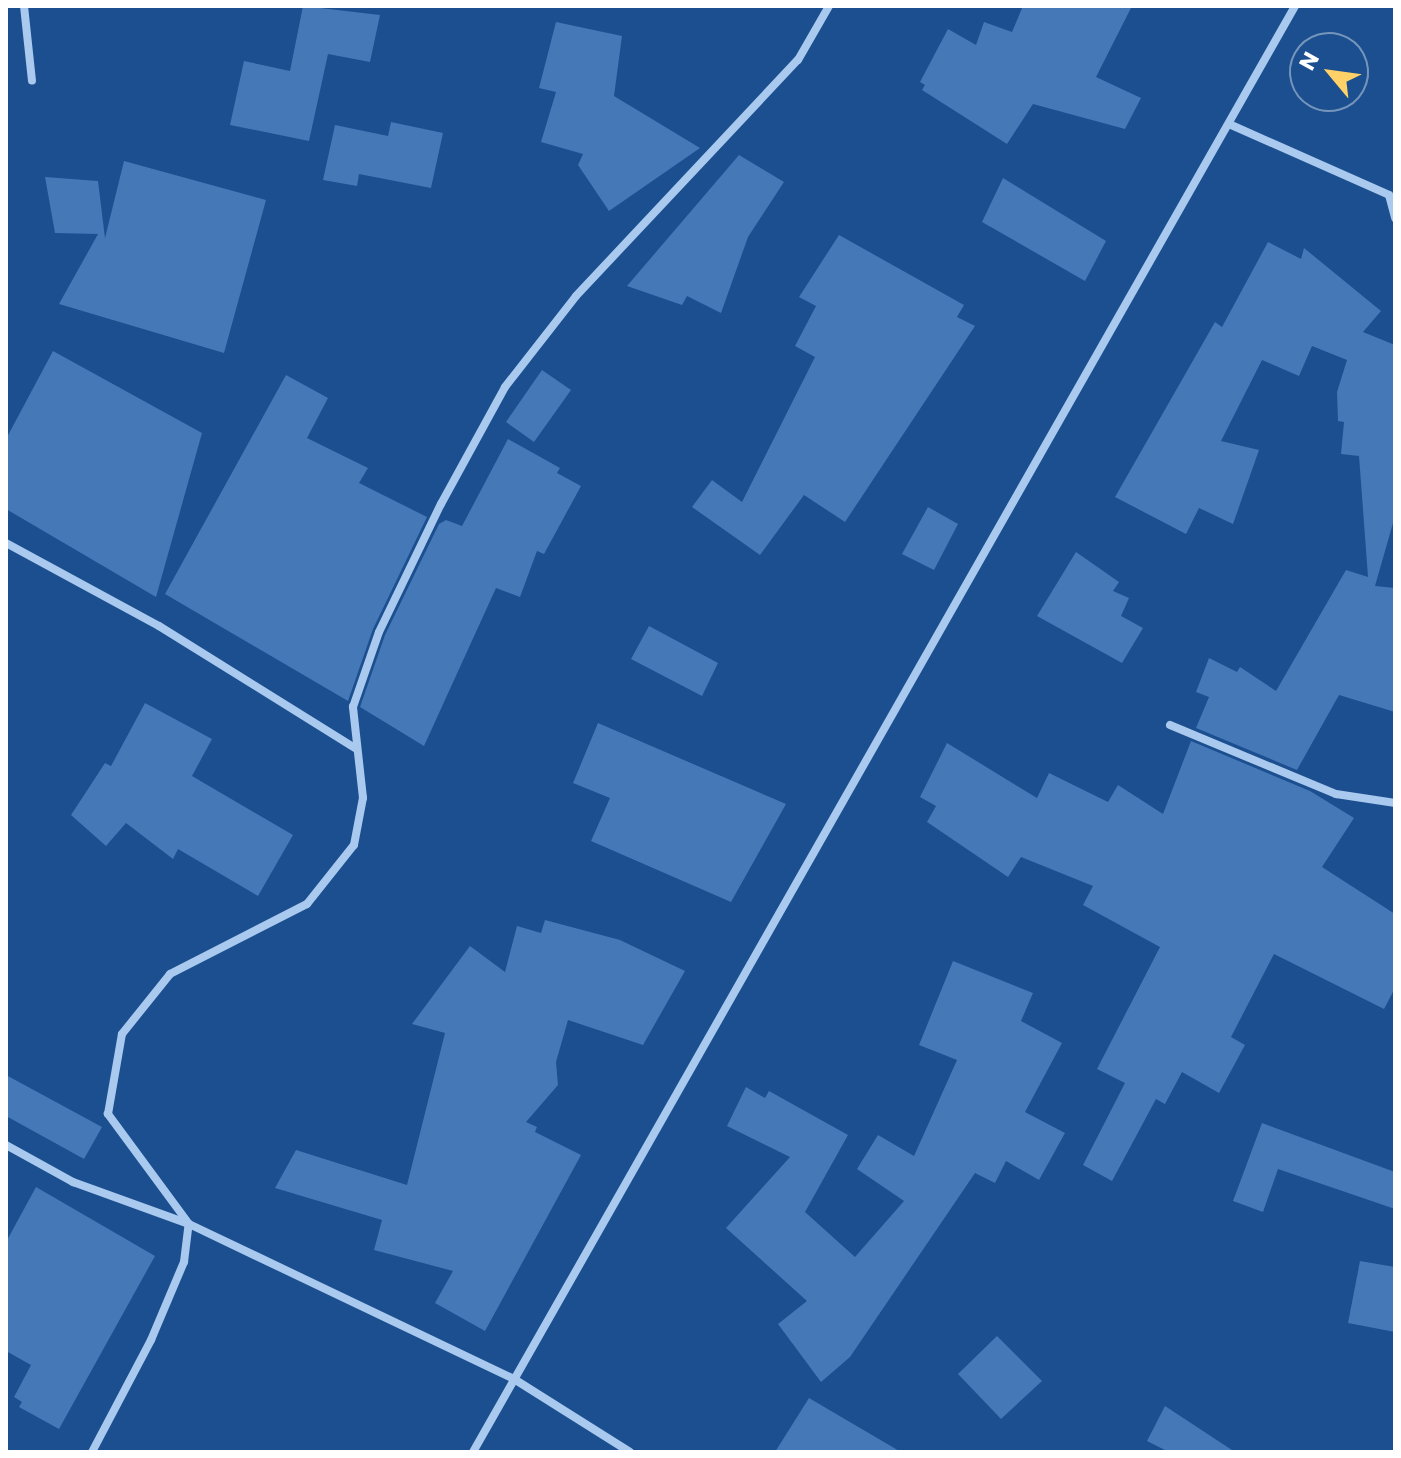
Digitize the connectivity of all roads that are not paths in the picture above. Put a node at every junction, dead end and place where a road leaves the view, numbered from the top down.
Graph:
1 (24, 6) edge
2 (829, 6) edge
3 (1295, 6) edge
4 (32, 81) dead end
5 (1229, 124) junction
6 (1395, 218) edge
7 (6, 543) edge
8 (1170, 725) dead end
9 (355, 748) junction
10 (1395, 803) edge
11 (6, 1145) edge
12 (189, 1224) junction
13 (514, 1379) junction
14 (92, 1452) edge
15 (473, 1452) edge
16 (630, 1452) edge

1 - 4 street
2 - 9 street
3 - 5 street
5 - 6 street
5 - 13 street
7 - 9 street
8 - 10 street
9 - 12 street
11 - 12 street
12 - 13 street
12 - 14 street
13 - 15 street
13 - 16 street

